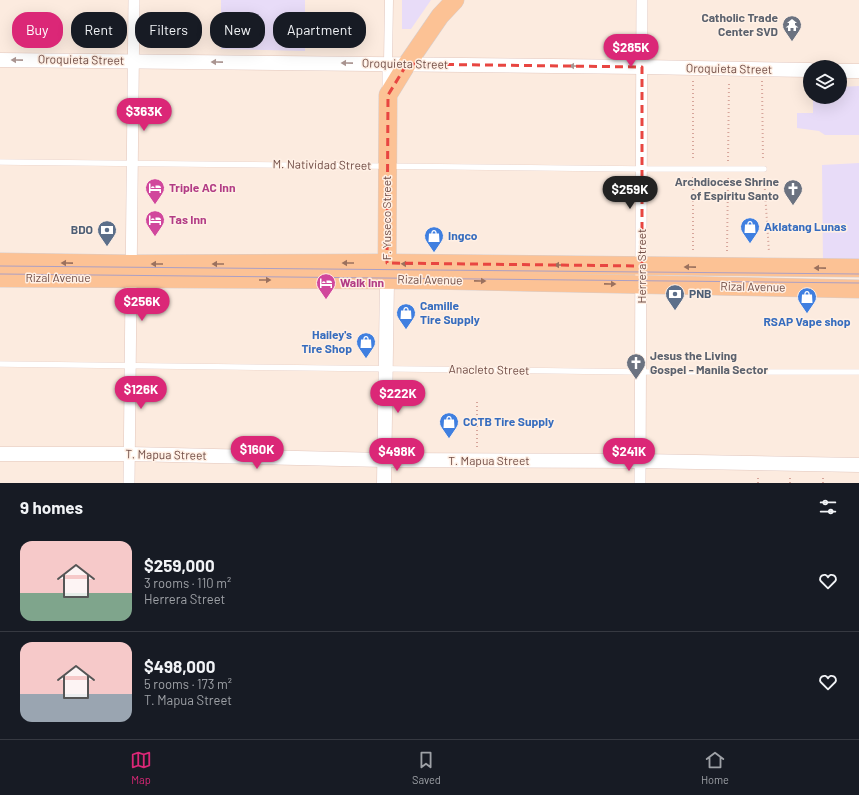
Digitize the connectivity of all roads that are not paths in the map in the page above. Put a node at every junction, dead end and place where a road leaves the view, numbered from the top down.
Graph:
1 (134, 0) edge
2 (389, 0) edge
3 (455, 0) edge
4 (642, 0) edge
5 (0, 60) edge
6 (134, 61) junction
7 (388, 63) junction
8 (407, 64) junction
9 (642, 67) junction
10 (803, 70) edge
11 (847, 71) edge
12 (859, 72) edge
13 (388, 95) junction
14 (0, 162) edge
15 (132, 163) junction
16 (387, 166) junction
17 (642, 169) junction
18 (764, 169) dead end
19 (0, 262) edge
20 (642, 266) junction
21 (859, 268) edge
22 (131, 271) junction
23 (387, 272) junction
24 (0, 278) edge
25 (642, 284) junction
26 (859, 289) edge
27 (0, 364) edge
28 (130, 365) junction
29 (386, 368) junction
30 (641, 372) junction
31 (859, 372) edge
32 (0, 454) edge
33 (130, 454) junction
34 (384, 460) junction
35 (640, 461) junction
36 (859, 465) edge
37 (129, 483) edge
38 (384, 483) edge
39 (640, 483) edge

1 - 6 street
2 - 7 street, F. Yuseco Street
3 - 8 main road
4 - 9 street, Herrera Street
6 -> 5 street, Oroquieta Street
7 -> 6 street, Oroquieta Street
6 - 15 street
7 - 8 street, Oroquieta Street
7 - 13 street, F. Yuseco Street
9 -> 8 street, Oroquieta Street
8 - 13 main road
9 - 10 street, Oroquieta Street
9 - 17 street, Herrera Street
11 - 12 street
13 - 16 main road, F. Yuseco Street
14 - 15 lane, M. Natividad Street
15 - 16 lane, M. Natividad Street
15 - 22 street
16 - 17 lane, M. Natividad Street
16 - 23 main road, F. Yuseco Street
17 - 18 lane, M. Natividad Street
17 - 20 street, Herrera Street
22 -> 19 main road, Rizal Avenue
21 -> 20 main road, Rizal Avenue
20 -> 23 main road, Rizal Avenue
20 - 25 street, Herrera Street
22 - 23 main road, Rizal Avenue
22 - 24 main road, Rizal Avenue
22 - 28 street
23 -> 25 main road, Rizal Avenue
23 - 29 street, F. Yuseco Street
25 - 26 main road, Rizal Avenue
25 - 30 street, Herrera Street
27 - 28 lane, Anacleto Street
28 - 29 lane, Anacleto Street
28 - 33 street
29 - 30 lane, Anacleto Street
29 - 34 street, F. Yuseco Street
30 - 31 lane, Anacleto Street
30 - 35 street, Herrera Street
32 - 33 street, T. Mapua Street
33 - 34 street, T. Mapua Street
33 - 37 street
34 - 35 street, T. Mapua Street
34 - 38 street, F. Yuseco Street
35 - 36 street, T. Mapua Street
35 - 39 street, Herrera Street

